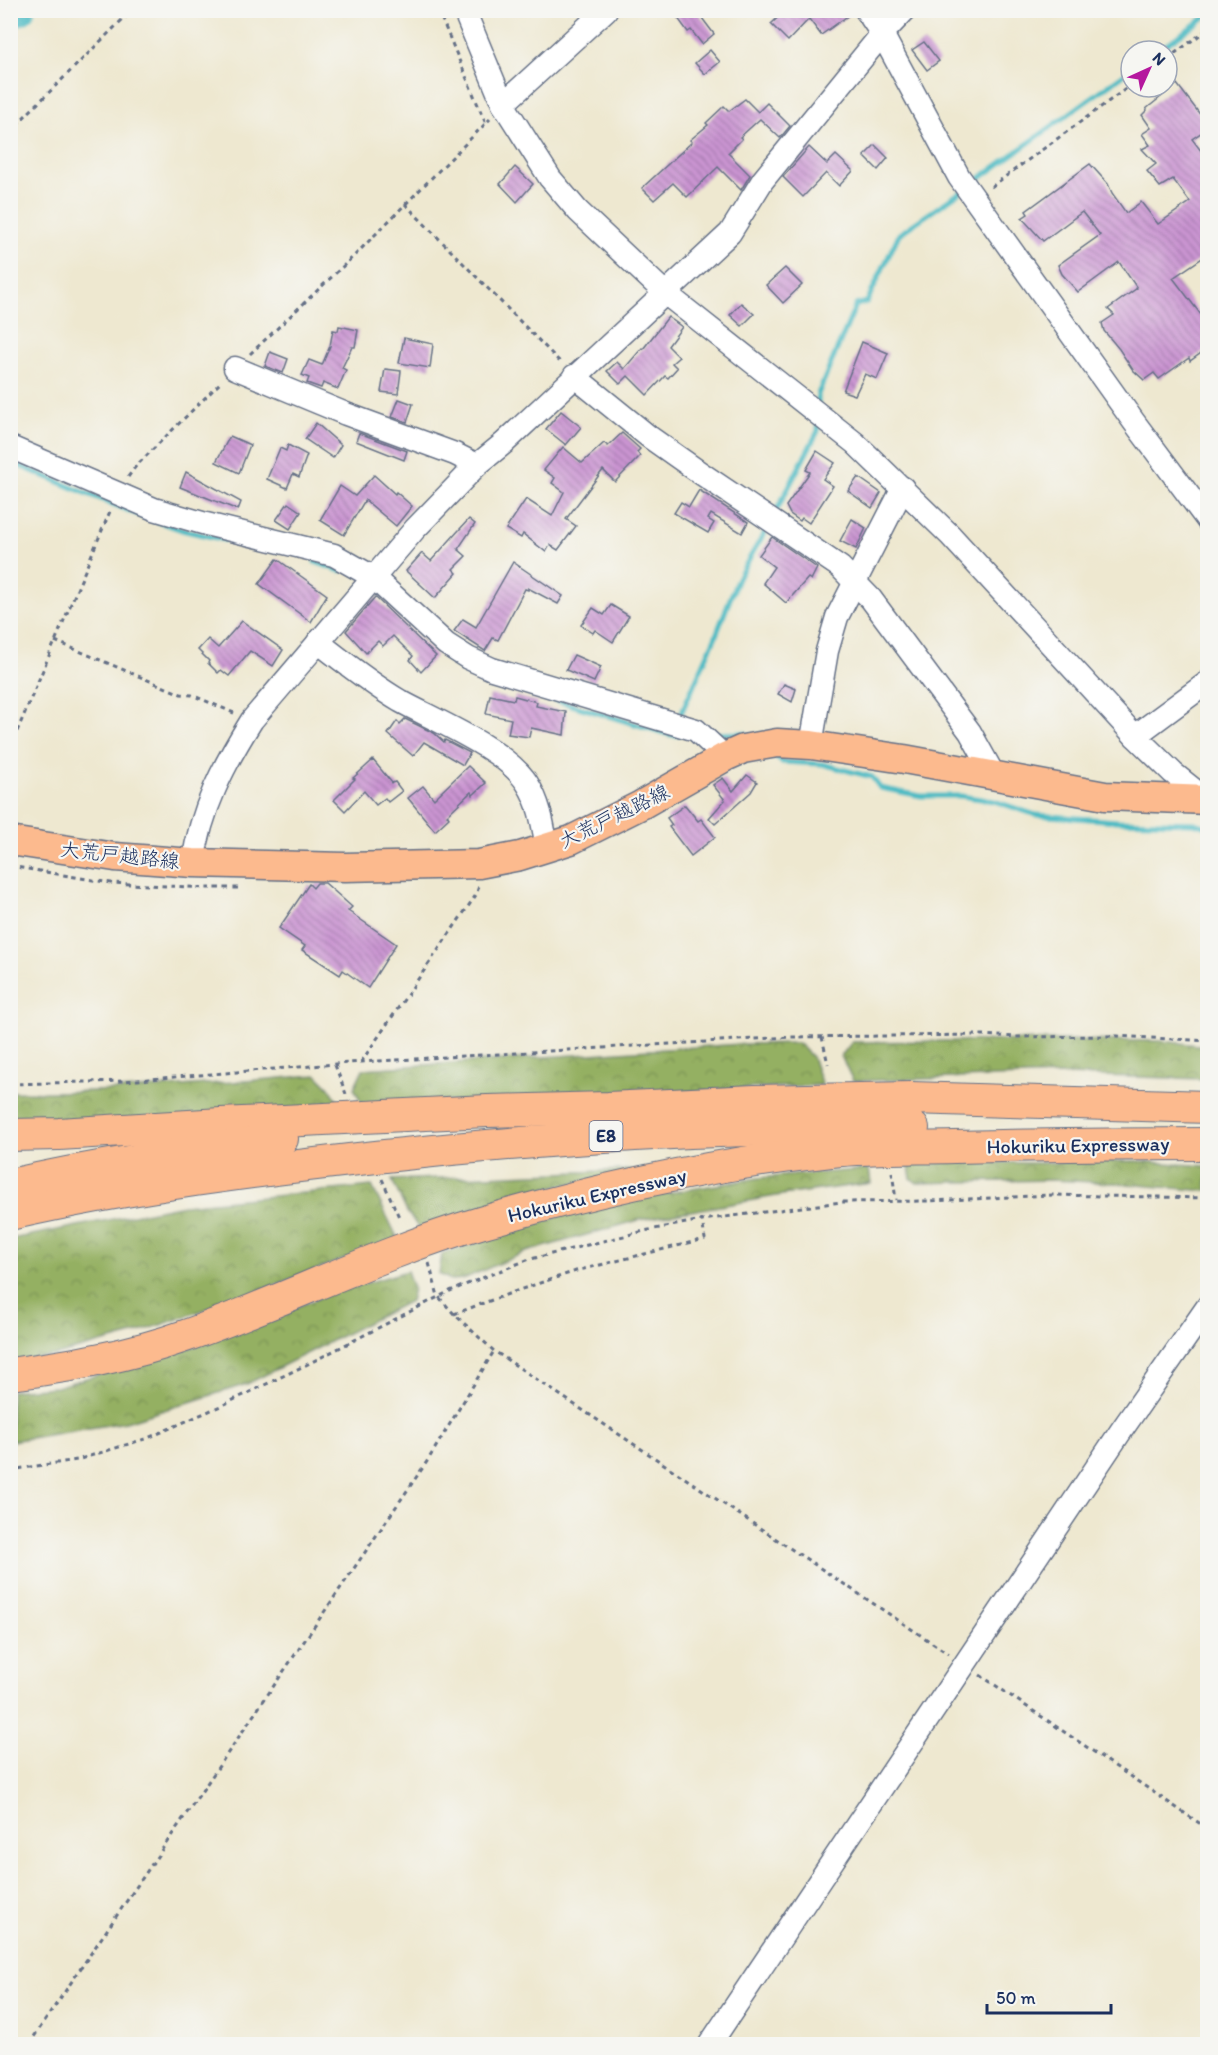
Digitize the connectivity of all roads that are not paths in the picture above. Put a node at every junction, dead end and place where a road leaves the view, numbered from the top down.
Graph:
1 (464, 10) edge
2 (606, 10) edge
3 (866, 10) edge
4 (905, 10) edge
5 (882, 34) junction
6 (503, 104) junction
7 (665, 293) junction
8 (235, 368) road end
9 (574, 376) junction
10 (10, 447) edge
11 (477, 465) junction
12 (903, 488) junction
13 (1208, 521) edge
14 (373, 577) junction
15 (853, 582) junction
16 (318, 642) junction
17 (1208, 682) edge
18 (1135, 736) junction
19 (811, 745) junction
20 (726, 757) junction
21 (995, 777) junction
22 (1207, 800) edge
23 (10, 841) edge
24 (547, 848) junction
25 (193, 863) junction
26 (1208, 1107) edge
27 (608, 1108) junction
28 (1208, 1134) edge
29 (10, 1135) edge
30 (1208, 1144) edge
31 (10, 1185) edge
32 (10, 1214) edge
33 (1208, 1306) edge
34 (10, 1374) edge
35 (710, 2044) edge

1 - 6 street
2 - 6 street
3 - 5 street
4 - 5 street
5 - 7 street
5 - 13 street
6 - 7 street
7 - 9 street
7 - 12 street
8 - 11 street
9 - 11 street
9 - 15 street
10 - 14 street
11 - 14 street
12 - 15 street
12 - 18 street
14 - 16 street
14 - 20 street
15 - 19 street
15 - 21 street
16 - 24 street
16 - 25 street
17 - 18 street
18 - 22 street
19 - 20 main road, 大荒戸越路線
19 - 21 main road, 大荒戸越路線
20 - 24 main road, 大荒戸越路線
21 - 22 main road, 大荒戸越路線
23 - 25 main road, 大荒戸越路線
24 - 25 main road, 大荒戸越路線
26 - 27 highway, Hokuriku Expressway / E8
27 - 29 highway, Hokuriku Expressway / E8
27 - 31 highway, Hokuriku Expressway / E8
28 - 32 highway, Hokuriku Expressway / E8
30 - 34 highway, Hokuriku Expressway
33 - 35 street

